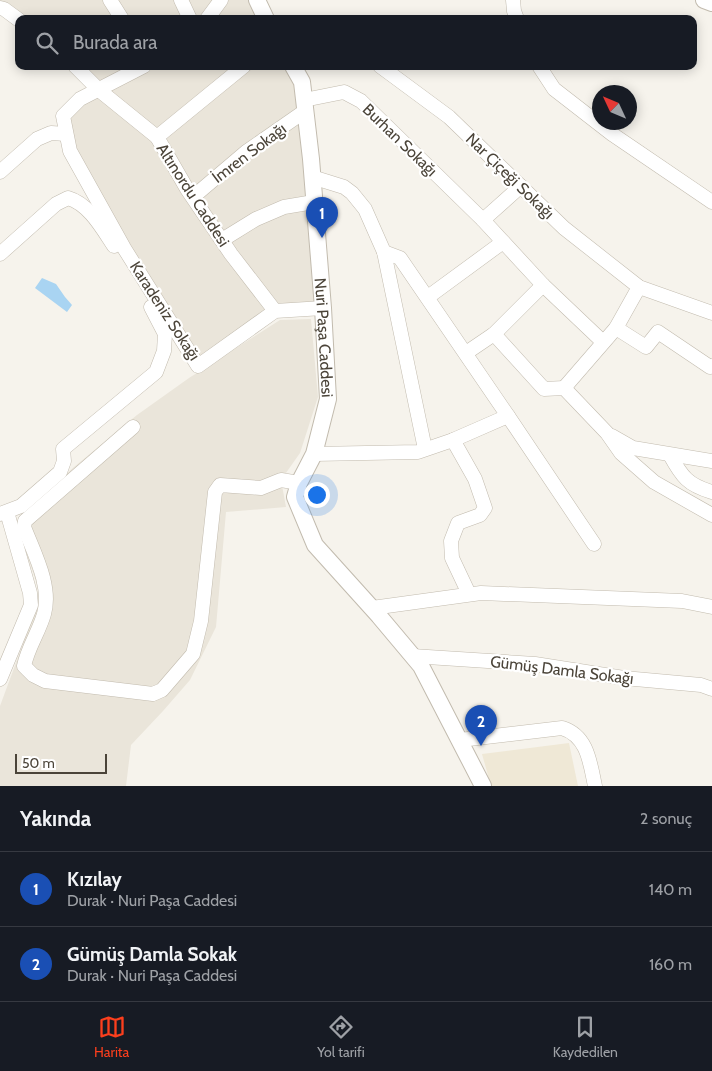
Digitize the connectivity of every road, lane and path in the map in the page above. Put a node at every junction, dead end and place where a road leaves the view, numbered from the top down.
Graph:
1 (110, 0) edge
2 (182, 0) edge
3 (221, 0) edge
4 (257, 0) edge
5 (513, 0) edge
6 (704, 0) edge
7 (712, 3) edge
8 (3, 6) edge
9 (119, 15) edge
10 (188, 15) edge
11 (210, 15) edge
12 (264, 15) edge
13 (516, 15) edge
14 (15, 16) edge
15 (79, 70) edge
16 (137, 70) edge
17 (239, 70) edge
18 (295, 70) edge
19 (385, 70) edge
20 (542, 70) edge
21 (100, 90) junction
22 (305, 106) junction
23 (66, 134) junction
24 (157, 137) junction
25 (0, 172) edge
26 (312, 177) junction
27 (521, 186) junction
28 (193, 197) junction
29 (314, 202) junction
30 (712, 202) edge
31 (483, 220) junction
32 (222, 240) junction
33 (503, 242) junction
34 (384, 252) junction
35 (0, 254) edge
36 (544, 285) junction
37 (639, 287) junction
38 (428, 297) junction
39 (323, 308) junction
40 (276, 311) junction
41 (712, 313) edge
42 (616, 328) junction
43 (494, 334) junction
44 (603, 342) junction
45 (466, 353) junction
46 (712, 366) edge
47 (564, 388) junction
48 (508, 416) junction
49 (133, 427) dead end
50 (607, 433) junction
51 (454, 440) junction
52 (425, 449) junction
53 (314, 454) junction
54 (670, 455) junction
55 (711, 459) edge
56 (299, 483) junction
57 (712, 492) edge
58 (3, 513) edge
59 (712, 515) edge
60 (594, 544) dead end
61 (469, 594) junction
62 (712, 607) edge
63 (372, 608) junction
64 (412, 656) junction
65 (0, 679) edge
66 (712, 689) edge
67 (460, 740) junction
68 (484, 786) edge
69 (595, 786) edge

1 - 9 street
2 - 10 street
3 - 11 street
4 - 12 street
5 - 13 street
6 - 7 street
8 - 14 street
15 - 21 street, Altınordu Caddesi
16 - 21 street
17 - 24 street
18 - 22 street, Nuri Paşa Caddesi
19 - 27 street, Nar Çiçeği Sokağı
20 - 30 street
21 - 23 street
21 - 24 street, Altınordu Caddesi
22 - 26 street, Nuri Paşa Caddesi
22 - 28 street, İmren Sokağı
22 - 31 street, Burhan Sokağı
23 - 25 street
23 - 40 street, Karadeniz Sokağı
24 - 28 street, Altınordu Caddesi
26 - 29 street, Nuri Paşa Caddesi
26 - 34 street
27 - 31 street
27 - 37 street, Nar Çiçeği Sokağı
28 - 32 street, Altınordu Caddesi
29 - 32 street
29 - 39 street, Nuri Paşa Caddesi
31 - 33 street, Burhan Sokağı
32 - 40 street, Altınordu Caddesi
33 - 36 street, Burhan Sokağı
33 - 38 street
34 - 38 street
34 - 52 street
35 - 58 street
36 - 43 street
36 - 44 street, Burhan Sokağı
37 - 41 street, Nar Çiçeği Sokağı
37 - 42 street
38 - 45 street
39 - 40 street
39 - 53 street, Nuri Paşa Caddesi
42 - 44 street
42 - 46 street
43 - 45 street
43 - 47 street
44 - 47 street
45 - 48 street
47 - 50 street
48 - 51 street
48 - 60 street
49 - 56 street
50 - 54 street
50 - 59 street
51 - 52 street
51 - 61 street
52 - 53 street
53 - 56 street, Nuri Paşa Caddesi
54 - 55 street
54 - 57 street
56 - 63 street, Nuri Paşa Caddesi
58 - 65 street
61 - 62 street
61 - 63 street
63 - 64 street, Nuri Paşa Caddesi
64 - 66 street, Gümüş Damla Sokağı
64 - 67 street, Nuri Paşa Caddesi
67 - 68 street, Nuri Paşa Caddesi
67 - 69 street

